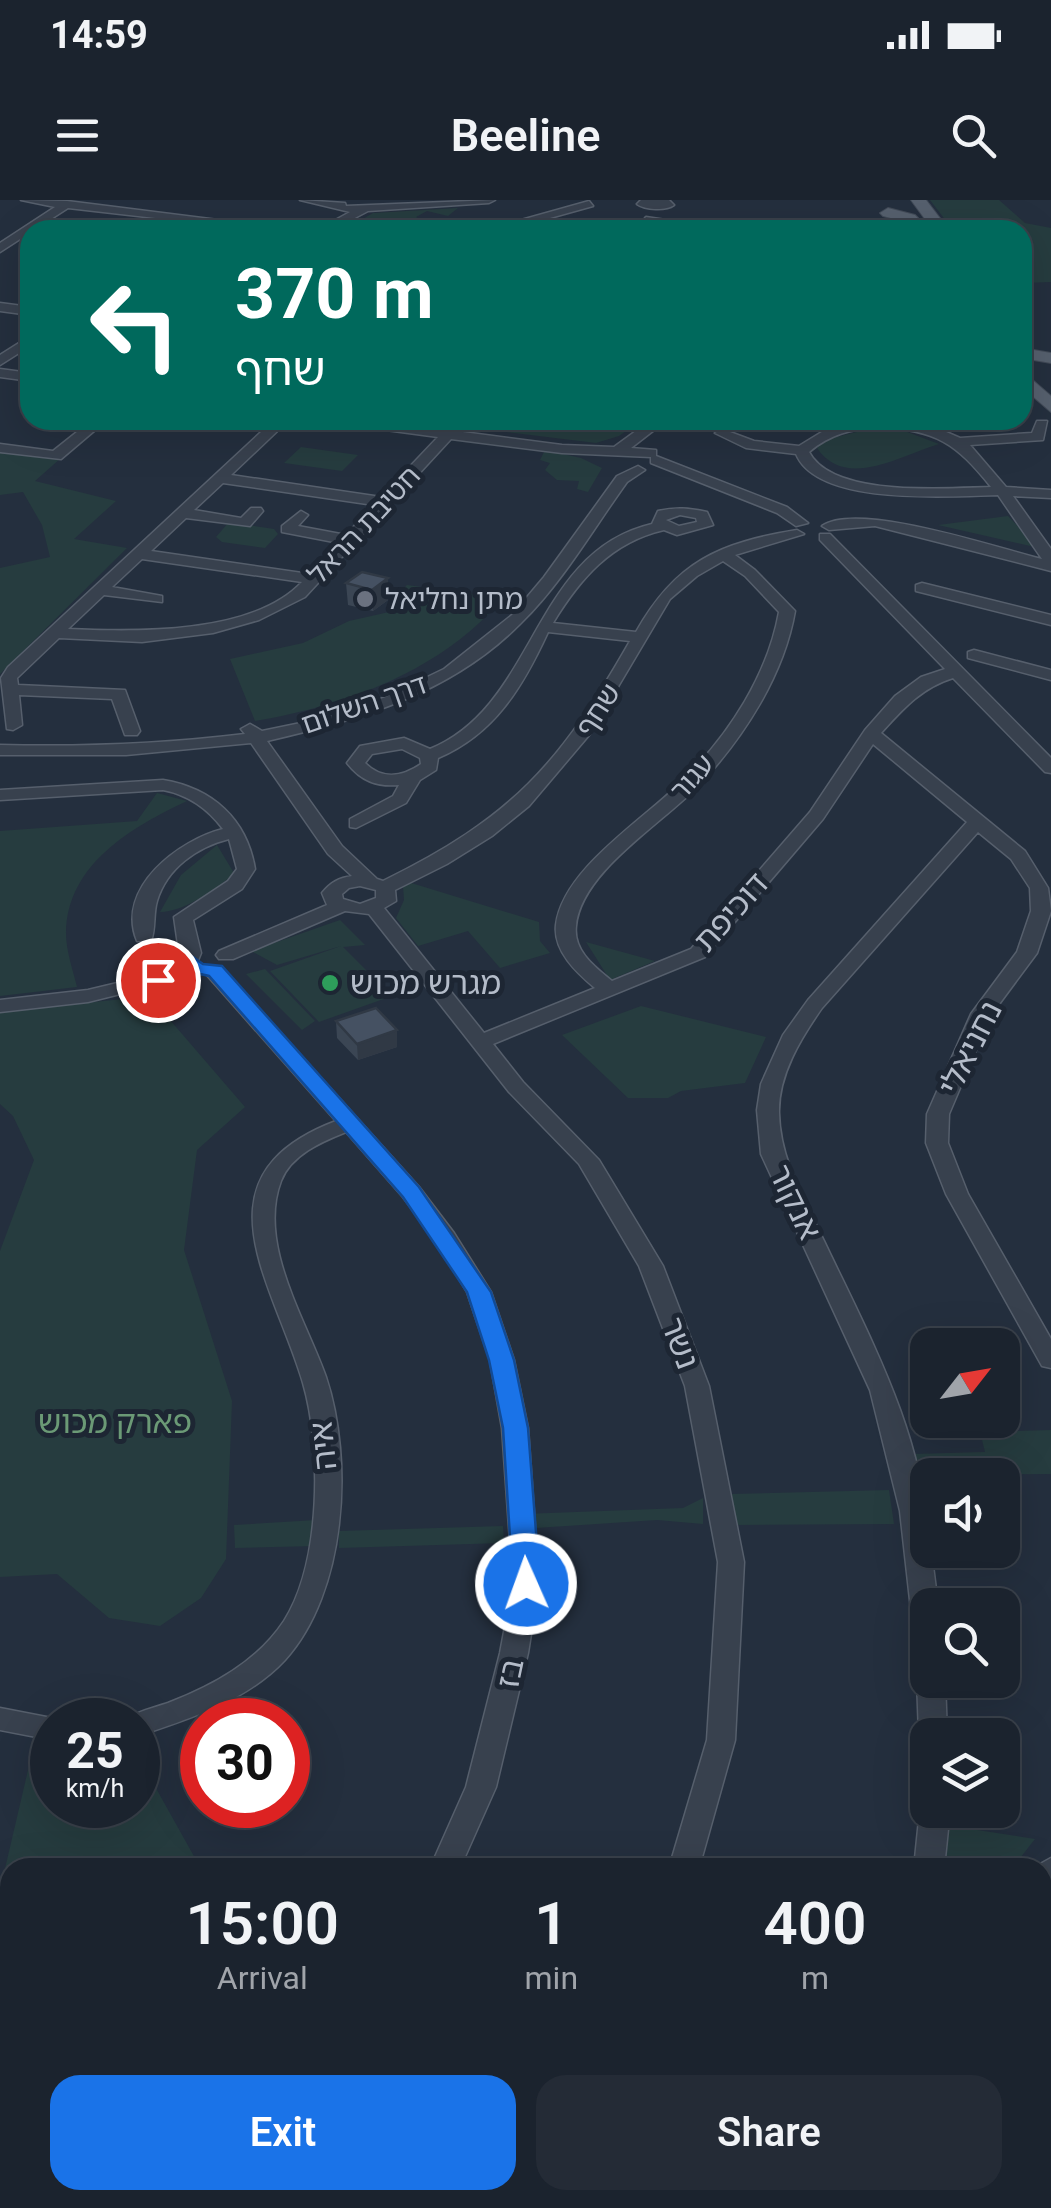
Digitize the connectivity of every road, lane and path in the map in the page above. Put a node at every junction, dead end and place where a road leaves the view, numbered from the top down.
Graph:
1 (27, 200) edge
2 (306, 200) edge
3 (436, 200) edge
4 (489, 200) edge
5 (918, 200) edge
6 (382, 203) edge
7 (68, 204) junction
8 (590, 204) dead end
9 (194, 219) joint
10 (43, 220) edge
11 (203, 220) edge
12 (336, 220) edge
13 (532, 220) edge
14 (933, 220) edge
15 (20, 350) edge
16 (2, 367) edge
17 (1032, 392) edge
18 (1046, 415) edge
19 (88, 430) edge
20 (271, 430) edge
21 (417, 430) edge
22 (647, 430) edge
23 (666, 430) edge
24 (818, 430) edge
25 (917, 430) edge
26 (722, 433) dead end
27 (448, 434) junction
28 (959, 442) junction
29 (0, 448) edge
30 (802, 450) junction
31 (612, 458) junction
32 (647, 463) junction
33 (1051, 477) edge
34 (220, 478) junction
35 (996, 486) junction
36 (1051, 494) edge
37 (385, 502) junction
38 (256, 511) dead end
39 (182, 514) junction
40 (302, 515) dead end
41 (661, 526) dead end
42 (799, 528) junction
43 (827, 531) junction
44 (350, 540) junction
45 (138, 554) junction
46 (725, 555) junction
47 (1051, 564) edge
48 (233, 570) junction
49 (313, 579) junction
50 (216, 587) dead end
51 (922, 588) dead end
52 (100, 590) junction
53 (158, 597) dead end
54 (1051, 620) edge
55 (543, 627) junction
56 (54, 633) junction
57 (640, 637) junction
58 (974, 655) dead end
59 (959, 670) junction
60 (1051, 674) edge
61 (10, 690) junction
62 (13, 724) dead end
63 (131, 732) dead end
64 (253, 733) junction
65 (871, 734) junction
66 (0, 741) edge
67 (0, 750) edge
68 (429, 755) junction
69 (1051, 768) edge
70 (412, 778) junction
71 (0, 795) edge
72 (356, 823) dead end
73 (976, 824) junction
74 (231, 833) junction
75 (334, 850) junction
76 (343, 883) junction
77 (376, 892) junction
78 (341, 906) junction
79 (144, 937) dead end
80 (203, 958) junction
81 (610, 990) junction
82 (0, 1006) edge
83 (480, 1042) junction
84 (350, 1123) junction
85 (1051, 1360) edge
86 (922, 1588) edge
87 (160, 1718) edge
88 (0, 1719) edge
89 (30, 1724) edge
90 (933, 1828) edge
91 (449, 1858) edge
92 (687, 1858) edge
93 (930, 1858) edge

1 - 7 street
2 - 12 street
3 - 6 street
4 - 6 street
5 - 14 main road
6 - 12 street
7 - 9 street
7 - 10 street
8 - 13 street
9 - 11 street
15 - 16 street
17 - 18 main road
18 - 28 street
19 - 29 street
20 - 34 street
21 - 27 street
22 - 31 street, דרך השלום
23 - 32 street, דרך השלום
24 - 30 street
25 - 28 street
26 - 30 street
27 - 31 street
27 - 37 street, חטיבת הראל
28 - 35 street
30 - 35 street
31 - 32 street
31 - 64 street, דרך השלום
32 - 42 street
32 - 64 street, דרך השלום
33 - 35 street
34 - 37 street
34 - 39 street
35 - 36 street
35 - 47 street
37 - 44 street, חטיבת הראל
38 - 39 street
39 - 45 street
40 - 44 street
41 - 55 street
42 - 43 street
42 - 46 street, שחף
43 - 47 street
43 - 59 street
44 - 49 street, חטיבת הראל
45 - 48 street
45 - 52 street
46 - 57 street, שחף
46 - 81 street, עגור
48 - 49 street
48 - 50 street
49 - 56 street, חטיבת הראל
51 - 54 street
52 - 53 street
52 - 56 street
55 - 57 street
55 - 68 street
56 - 61 street
57 - 77 street, שחף
58 - 60 street
59 - 65 street, דוכיפת
59 - 69 street
61 - 62 street
61 - 63 street
64 - 66 street, דרך השלום
64 - 67 street, דרך השלום
64 - 75 street, נשר
65 - 73 street, נחניאלי
65 - 81 street, דוכיפת
68 - 70 street
68 - 70 street
70 - 72 street
71 - 74 street
73 - 85 street, נחניאלי
73 - 86 street, אנקור
74 - 79 street
74 - 80 street
75 - 76 street, נשר
75 - 77 street, נשר
76 - 77 street
76 - 78 street
77 - 78 street
77 - 83 street, נשר
78 - 80 street
80 - 82 street
80 - 84 street, בז
81 - 83 street, דוכיפת
83 - 92 street, נשר
84 - 87 street, איה
84 - 91 street, בז
88 - 89 street
90 - 93 street

